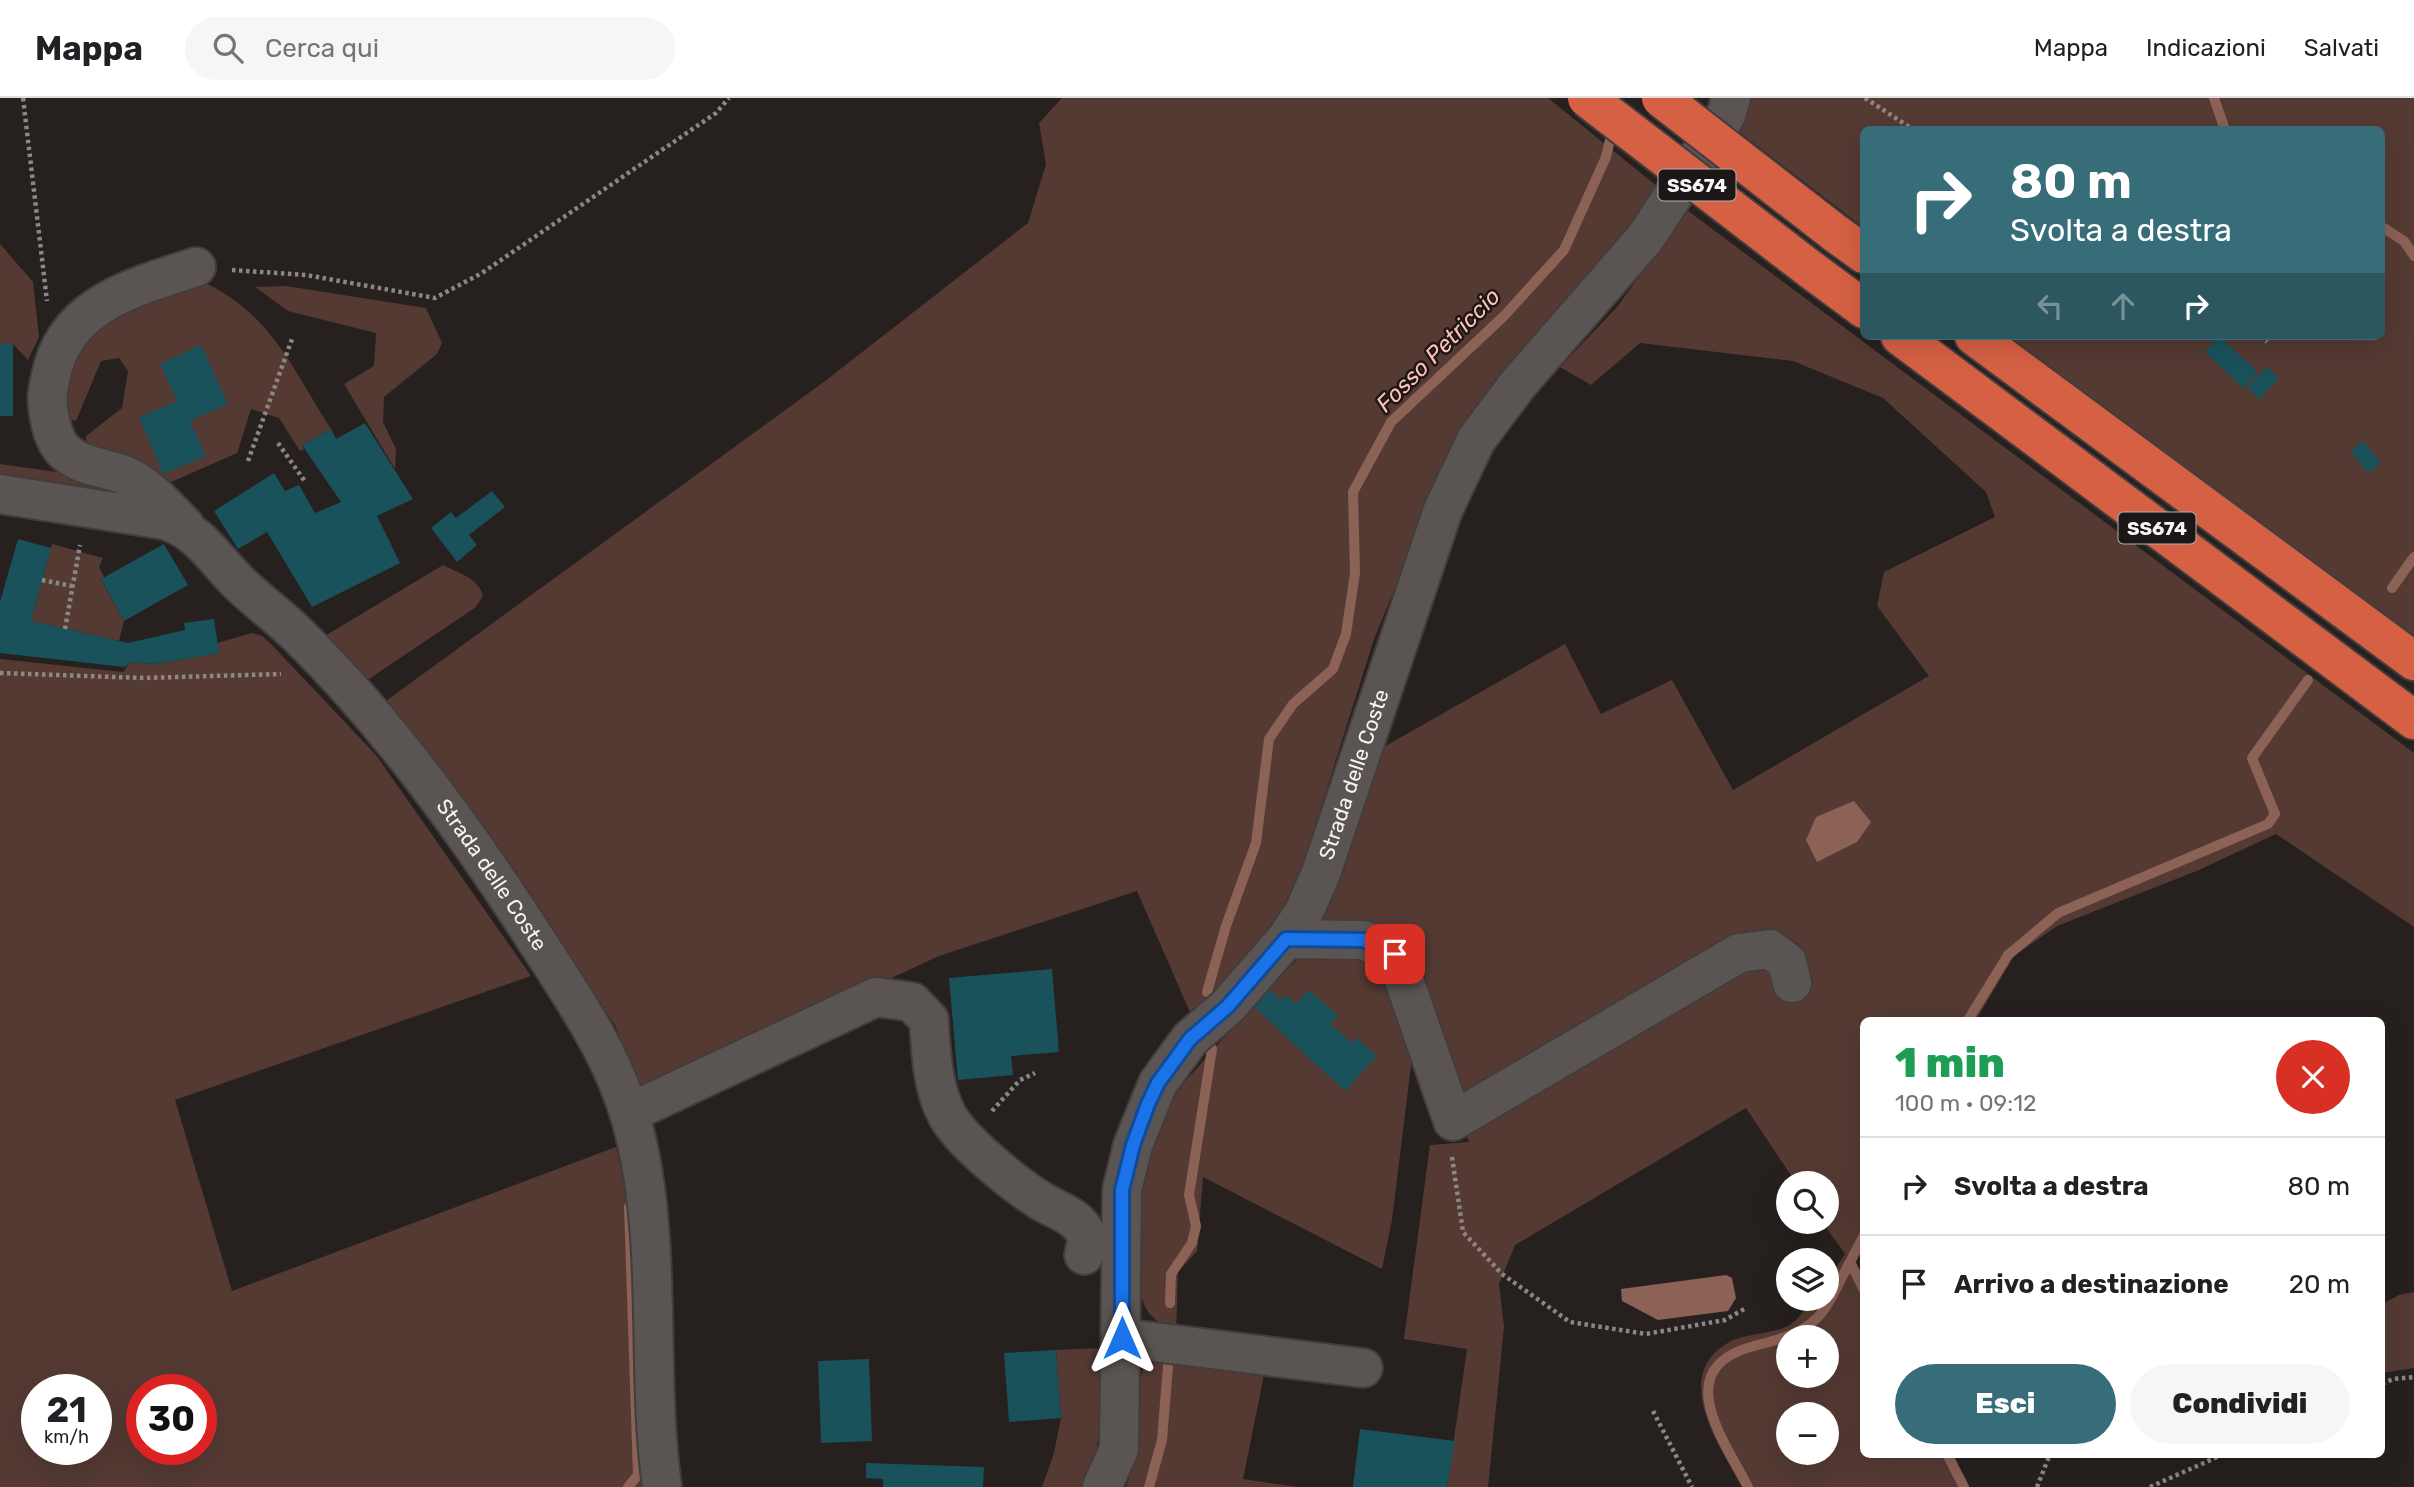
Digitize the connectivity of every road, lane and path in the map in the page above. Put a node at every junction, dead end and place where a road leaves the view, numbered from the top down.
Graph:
1 (23, 98) edge
2 (729, 98) edge
3 (1587, 98) edge
4 (1661, 98) edge
5 (1731, 98) edge
6 (1865, 98) edge
7 (1908, 126) edge
8 (1849, 244) edge
9 (197, 267) joint
10 (1860, 306) edge
11 (292, 339) dead end
12 (1904, 340) edge
13 (1980, 340) edge
14 (55, 354) junction
15 (278, 443) dead end
16 (248, 461) dead end
17 (306, 483) dead end
18 (0, 494) edge
19 (92, 508) junction
20 (186, 528) junction
21 (43, 580) dead end
22 (72, 586) junction
23 (65, 629) dead end
24 (2414, 660) edge
25 (0, 673) edge
26 (334, 673) junction
27 (2414, 720) edge
28 (1286, 939) junction
29 (1792, 983) dead end
30 (1035, 1073) dead end
31 (629, 1113) junction
32 (1453, 1121) junction
33 (969, 1140) junction
34 (1084, 1255) dead end
35 (1746, 1308) dead end
36 (1122, 1338) junction
37 (1363, 1368) dead end
38 (2414, 1377) edge
39 (2385, 1383) edge
40 (1653, 1411) dead end
41 (2048, 1458) edge
42 (2215, 1458) edge
43 (662, 1487) edge
44 (1102, 1487) edge
45 (1692, 1487) edge
46 (2037, 1487) edge
47 (2150, 1487) edge

1 - 14 path
2 - 9 path
3 - 10 highway, SS674, bridge
4 - 8 highway, SS674, bridge
5 - 28 street, Strada delle Coste
6 - 7 path
9 - 14 street
11 - 16 path
12 - 27 highway, SS674
13 - 24 highway, SS674
14 - 20 street
15 - 17 path
18 - 19 street, Strada delle Coste
19 - 20 street, Strada delle Coste
19 - 22 path
20 - 26 street, Strada delle Coste
21 - 22 path
22 - 23 path
25 - 26 path
26 - 31 street, Strada delle Coste
28 - 32 street
28 - 36 street, Strada delle Coste
29 - 32 street
30 - 33 path
31 - 33 street
31 - 43 street, Strada delle Coste
32 - 35 path
33 - 34 street
36 - 37 street
36 - 44 street, Strada delle Coste
38 - 39 path
40 - 45 path
41 - 46 path
42 - 47 path

